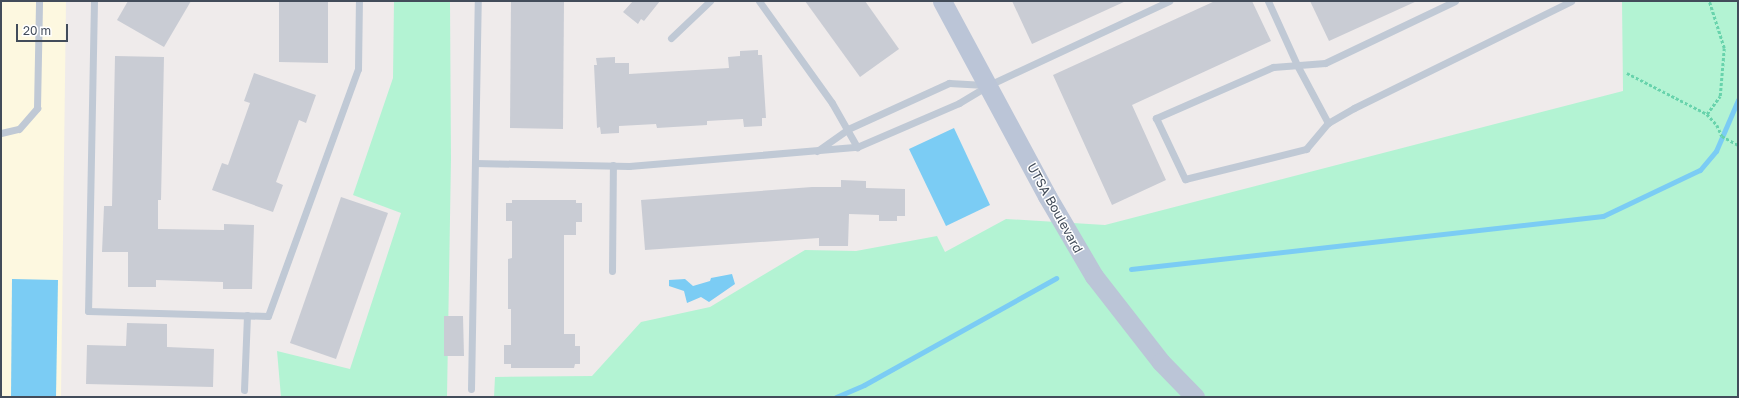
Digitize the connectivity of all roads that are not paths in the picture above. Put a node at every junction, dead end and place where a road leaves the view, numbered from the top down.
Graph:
1 (39, 1) edge
2 (95, 1) edge
3 (359, 1) edge
4 (478, 1) edge
5 (710, 1) edge
6 (759, 1) edge
7 (942, 1) edge
8 (1169, 1) edge
9 (1268, 1) edge
10 (1455, 1) edge
11 (1571, 1) edge
12 (671, 38) dead end
13 (1297, 65) junction
14 (989, 85) junction
15 (1328, 123) junction
16 (848, 129) junction
17 (1, 133) edge
18 (857, 147) junction
19 (815, 152) junction
20 (475, 163) junction
21 (613, 165) junction
22 (612, 271) dead end
23 (247, 315) junction
24 (471, 389) dead end
25 (244, 390) dead end
26 (1195, 397) edge

1 - 17 lane
2 - 23 lane
3 - 23 lane
4 - 20 lane
5 - 12 lane
6 - 16 lane
7 - 14 main road, UTSA Boulevard
8 - 14 lane
9 - 13 lane
10 - 13 lane
11 - 15 lane
13 - 15 lane
13 - 15 lane
14 - 16 lane
14 - 18 lane
14 - 26 main road, UTSA Boulevard
16 - 18 lane
16 - 19 lane
18 - 19 lane
19 - 21 lane
20 - 21 lane
20 - 24 lane
21 - 22 lane
23 - 25 lane

